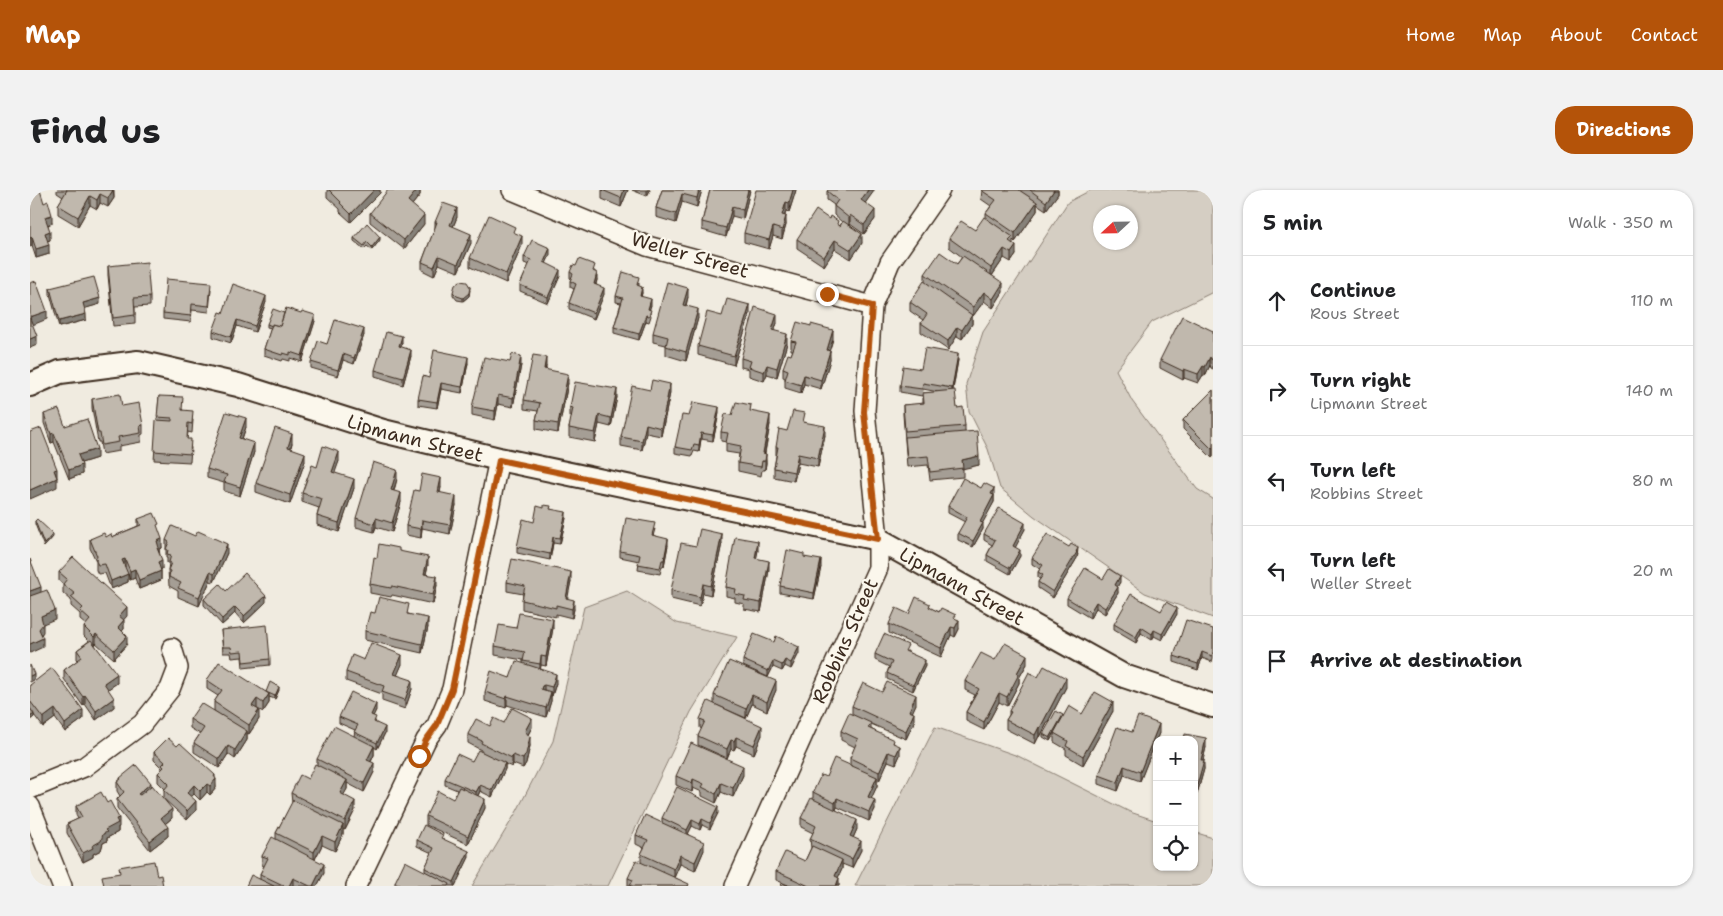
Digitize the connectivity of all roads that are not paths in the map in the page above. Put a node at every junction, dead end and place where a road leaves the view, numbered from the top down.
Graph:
1 (512, 190) edge
2 (940, 190) edge
3 (872, 306) junction
4 (30, 385) edge
5 (499, 460) junction
6 (878, 539) junction
7 (172, 648) dead end
8 (1213, 706) edge
9 (30, 788) edge
10 (30, 806) edge
11 (62, 886) edge
12 (356, 886) edge
13 (735, 886) edge

1 - 3 street, Weller Street
2 - 3 street, Robbins Street
3 - 6 street, Robbins Street
4 - 5 street, Lipmann Street
5 - 6 street, Lipmann Street
5 - 12 street
6 - 8 street, Lipmann Street
6 - 13 street, Robbins Street
7 - 9 street
10 - 11 street

